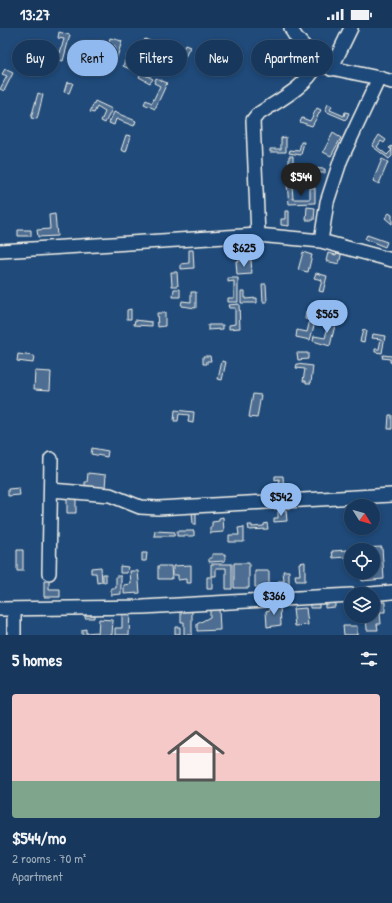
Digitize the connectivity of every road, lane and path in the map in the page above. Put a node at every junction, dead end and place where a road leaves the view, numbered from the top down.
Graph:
1 (291, 28) edge
2 (351, 28) edge
3 (299, 40) edge
4 (333, 65) edge
5 (333, 69) edge
6 (311, 76) edge
7 (386, 80) edge
8 (258, 235) junction
9 (321, 241) junction
10 (0, 251) edge
11 (392, 260) edge
12 (51, 459) dead end
13 (51, 490) junction
14 (392, 495) edge
15 (49, 573) dead end
16 (392, 592) edge
17 (380, 593) edge
18 (344, 596) edge
19 (14, 609) junction
20 (0, 610) edge
21 (14, 635) edge

1 - 3 street
2 - 4 street
5 - 7 street
6 - 8 street
7 - 9 street
8 - 9 street
8 - 10 street
9 - 11 street
12 - 13 street
13 - 14 street
13 - 15 street
16 - 17 street
18 - 19 street
19 - 20 street
19 - 21 street

